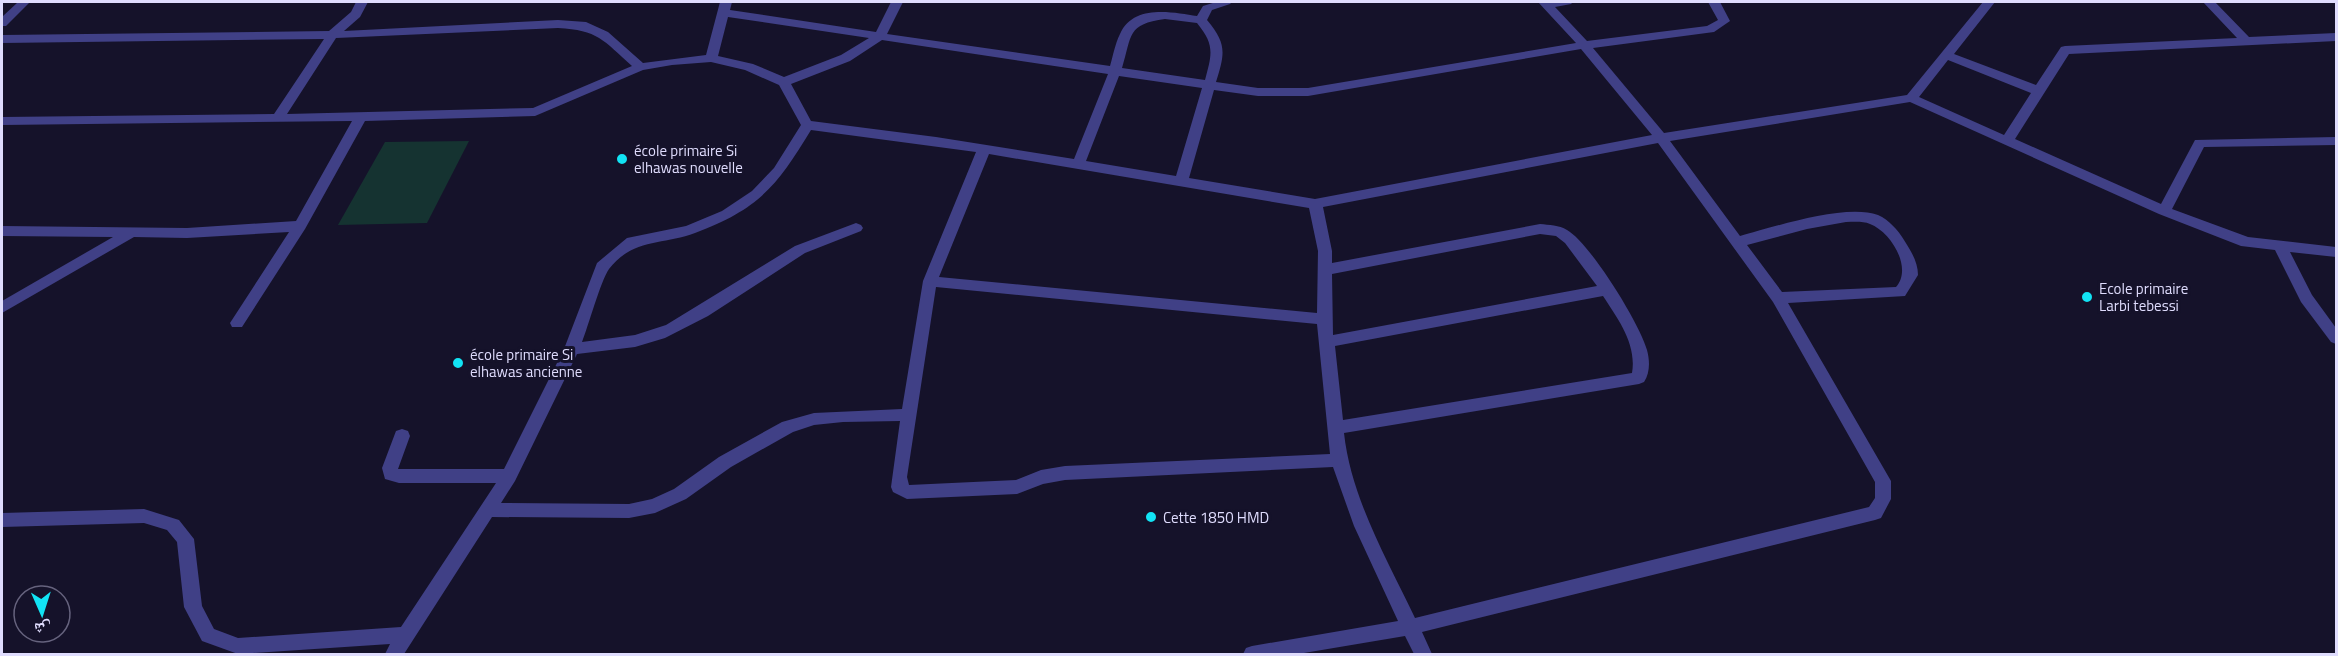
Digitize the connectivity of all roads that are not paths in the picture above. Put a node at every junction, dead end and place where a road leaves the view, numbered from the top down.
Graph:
1 (24, 2) edge
2 (362, 2) edge
3 (897, 2) edge
4 (1227, 2) edge
5 (1567, 2) edge
6 (1714, 2) edge
7 (1989, 2) edge
8 (2209, 2) edge
9 (1545, 3) edge
10 (725, 7) edge
11 (1201, 20) junction
12 (2, 23) edge
13 (332, 36) junction
14 (878, 37) junction
15 (2337, 37) edge
16 (2, 39) edge
17 (2246, 41) junction
18 (1585, 45) junction
19 (1946, 55) junction
20 (711, 58) junction
21 (640, 67) junction
22 (1116, 71) junction
23 (784, 82) junction
24 (1209, 85) junction
25 (2038, 91) junction
26 (1911, 98) junction
27 (361, 117) junction
28 (278, 118) junction
29 (2, 121) edge
30 (807, 125) junction
31 (1661, 138) junction
32 (2007, 141) junction
33 (2337, 141) edge
34 (984, 149) junction
35 (1078, 165) junction
36 (1181, 182) junction
37 (1315, 204) junction
38 (2164, 212) junction
39 (300, 226) junction
40 (856, 228) dead end
41 (2, 231) edge
42 (131, 233) junction
43 (1738, 242) junction
44 (2280, 247) junction
45 (2337, 252) edge
46 (1324, 270) junction
47 (930, 281) junction
48 (1606, 290) junction
49 (1778, 298) junction
50 (4, 306) edge
51 (1324, 319) junction
52 (2329, 319) edge
53 (237, 323) dead end
54 (2337, 338) edge
55 (1327, 342) junction
56 (572, 349) junction
57 (907, 415) junction
58 (1334, 428) junction
59 (402, 436) dead end
60 (1339, 460) junction
61 (509, 476) junction
62 (489, 510) junction
63 (2, 520) edge
64 (1410, 627) junction
65 (407, 635) junction
66 (394, 654) edge
67 (1251, 654) edge
68 (1423, 654) edge

1 - 12 street
2 - 13 street
3 - 14 street
4 - 11 street
5 - 9 street
6 - 18 street
7 - 19 street
8 - 17 street
9 - 18 street
10 - 14 street
10 - 20 street
11 - 22 street
11 - 24 street
13 - 16 street
13 - 21 street
13 - 28 street
14 - 22 street
14 - 23 street
15 - 17 street
17 - 25 street
18 - 24 street
18 - 31 street
19 - 25 street
19 - 26 street
20 - 21 street
20 - 23 street
21 - 27 street
22 - 24 street
22 - 35 street
23 - 30 street
24 - 36 street
25 - 32 street
26 - 31 street
26 - 32 street
27 - 28 street
27 - 39 street
28 - 29 street
30 - 34 street
30 - 56 street
31 - 37 street
31 - 43 street
32 - 38 street
33 - 38 street
34 - 35 street
34 - 47 street
35 - 36 street
36 - 37 street
37 - 46 street
38 - 44 street
39 - 42 street
39 - 53 street
40 - 56 street
41 - 42 street
42 - 50 street
43 - 49 street
43 - 49 street
44 - 45 street
44 - 52 street
46 - 48 street
46 - 51 street
47 - 51 street
47 - 57 street
48 - 55 street
48 - 58 street
49 - 64 street
51 - 55 street
52 - 54 street
55 - 58 street
56 - 61 street
57 - 60 street
57 - 62 street
58 - 60 street
59 - 61 street
60 - 64 street
61 - 62 street
62 - 65 street
63 - 65 street
64 - 67 street
64 - 68 street
65 - 66 street

